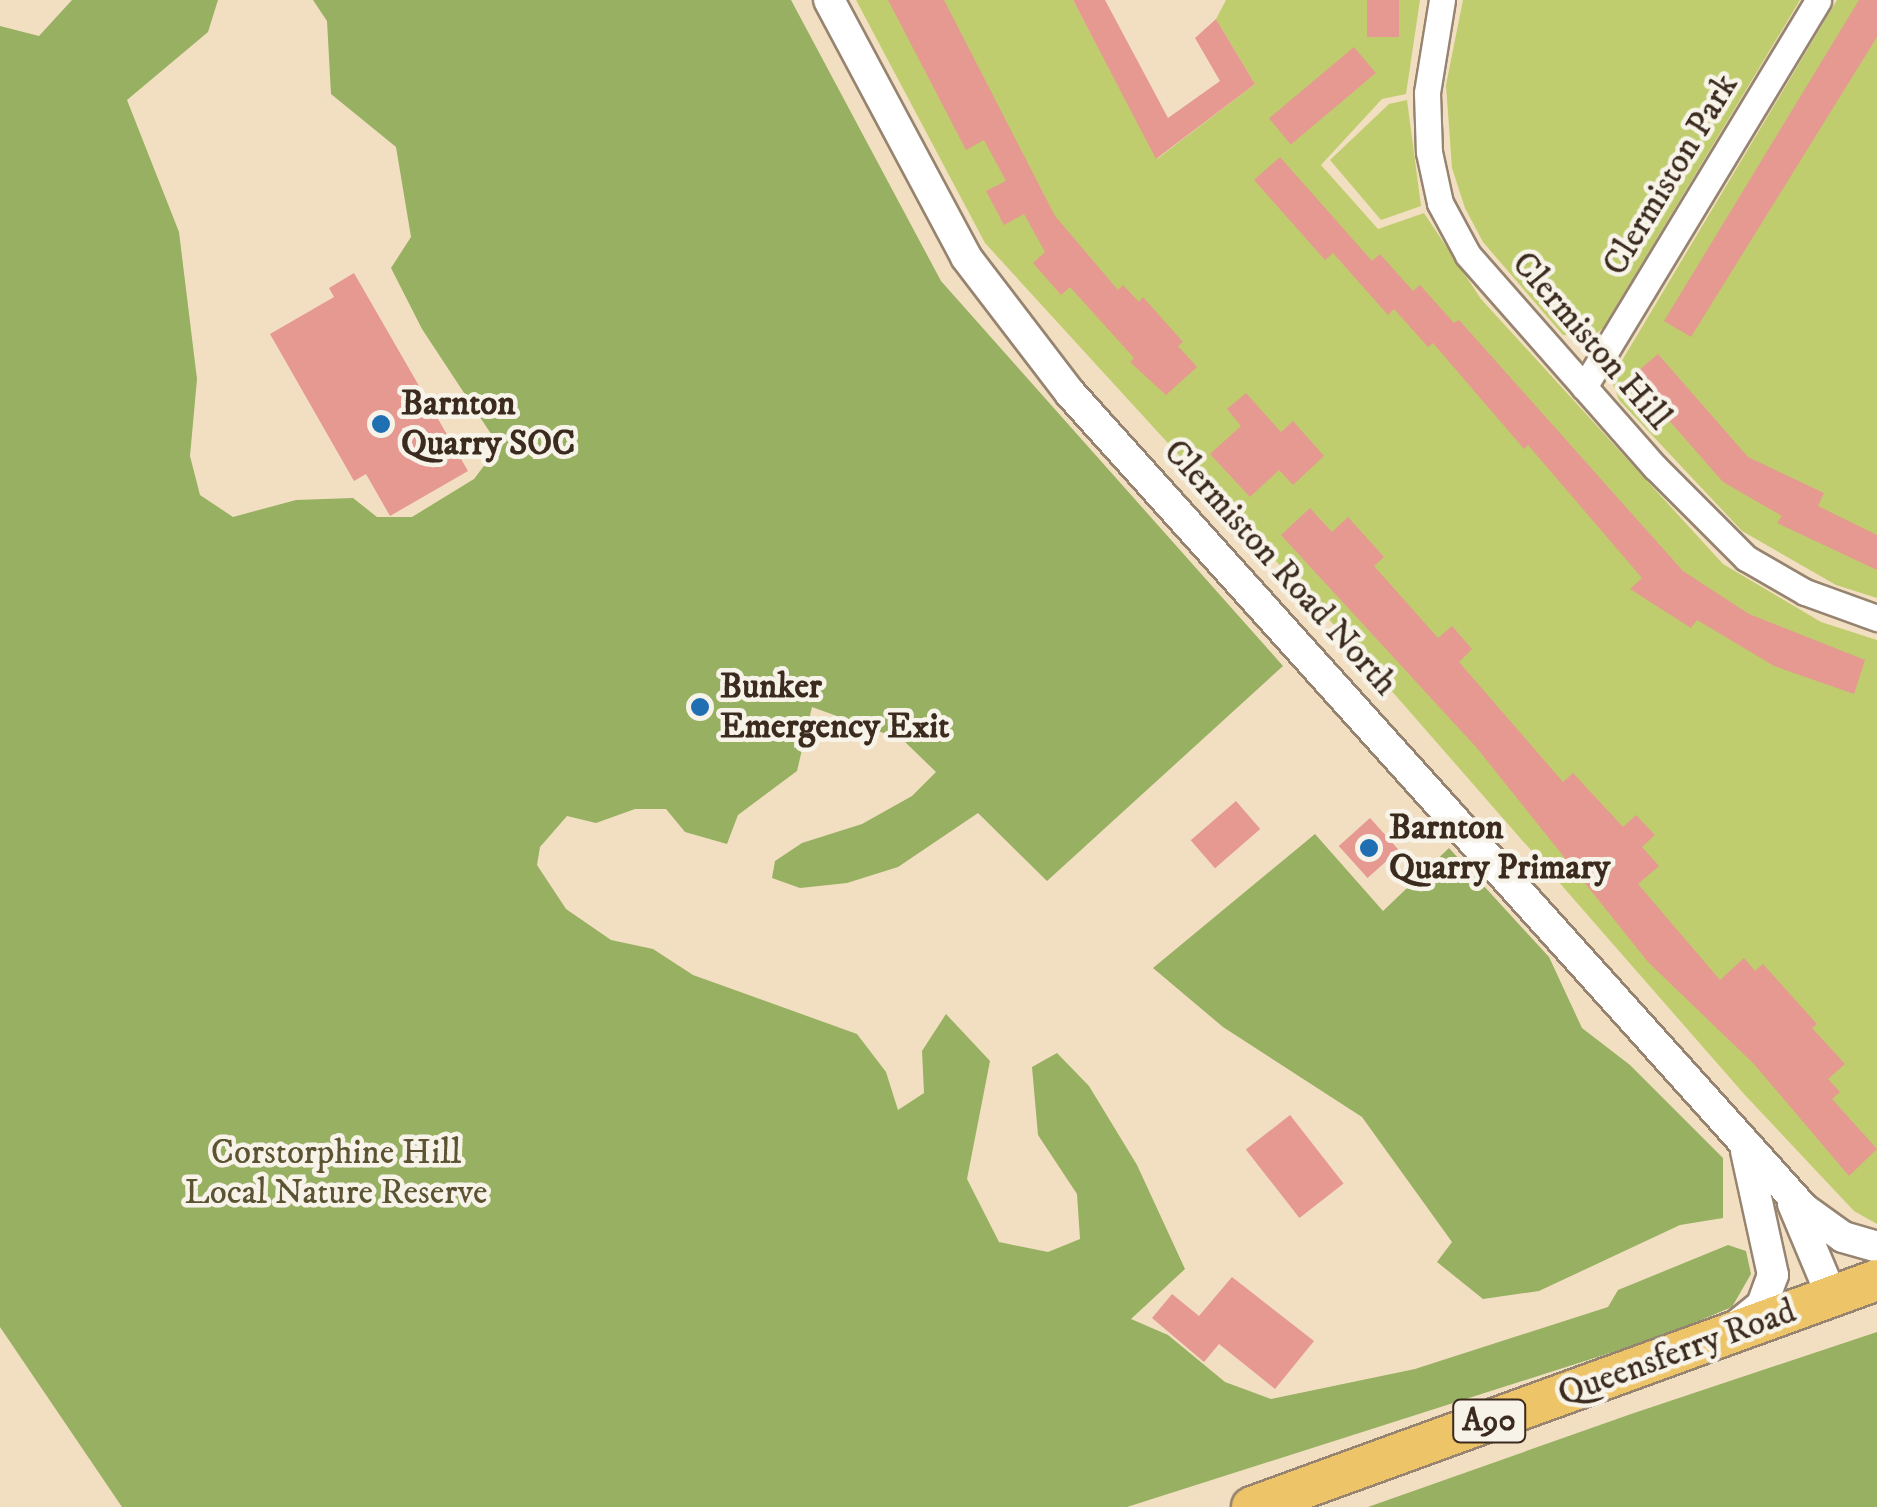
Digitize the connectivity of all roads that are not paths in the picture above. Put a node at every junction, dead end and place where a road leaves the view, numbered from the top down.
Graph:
1 (829, 0) edge
2 (1442, 0) edge
3 (1818, 0) edge
4 (1584, 387) junction
5 (1877, 618) edge
6 (1741, 1139) junction
7 (1788, 1192) junction
8 (1877, 1247) edge
9 (1877, 1280) edge
10 (1832, 1297) junction
11 (1725, 1335) junction
12 (1252, 1507) edge

1 - 6 street, Clermiston Road North
2 - 4 street, Clermiston Hill
3 - 4 street, Clermiston Park
4 - 5 street, Clermiston Hill
6 - 7 street, Clermiston Road North
6 - 11 street, Clermiston Road North
7 - 8 street, Clermiston Road North
7 - 10 street, Clermiston Road North
9 - 10 main road, Queensferry Road / A90
10 - 11 main road, Queensferry Road / A90
11 - 12 main road, Queensferry Road / A90

